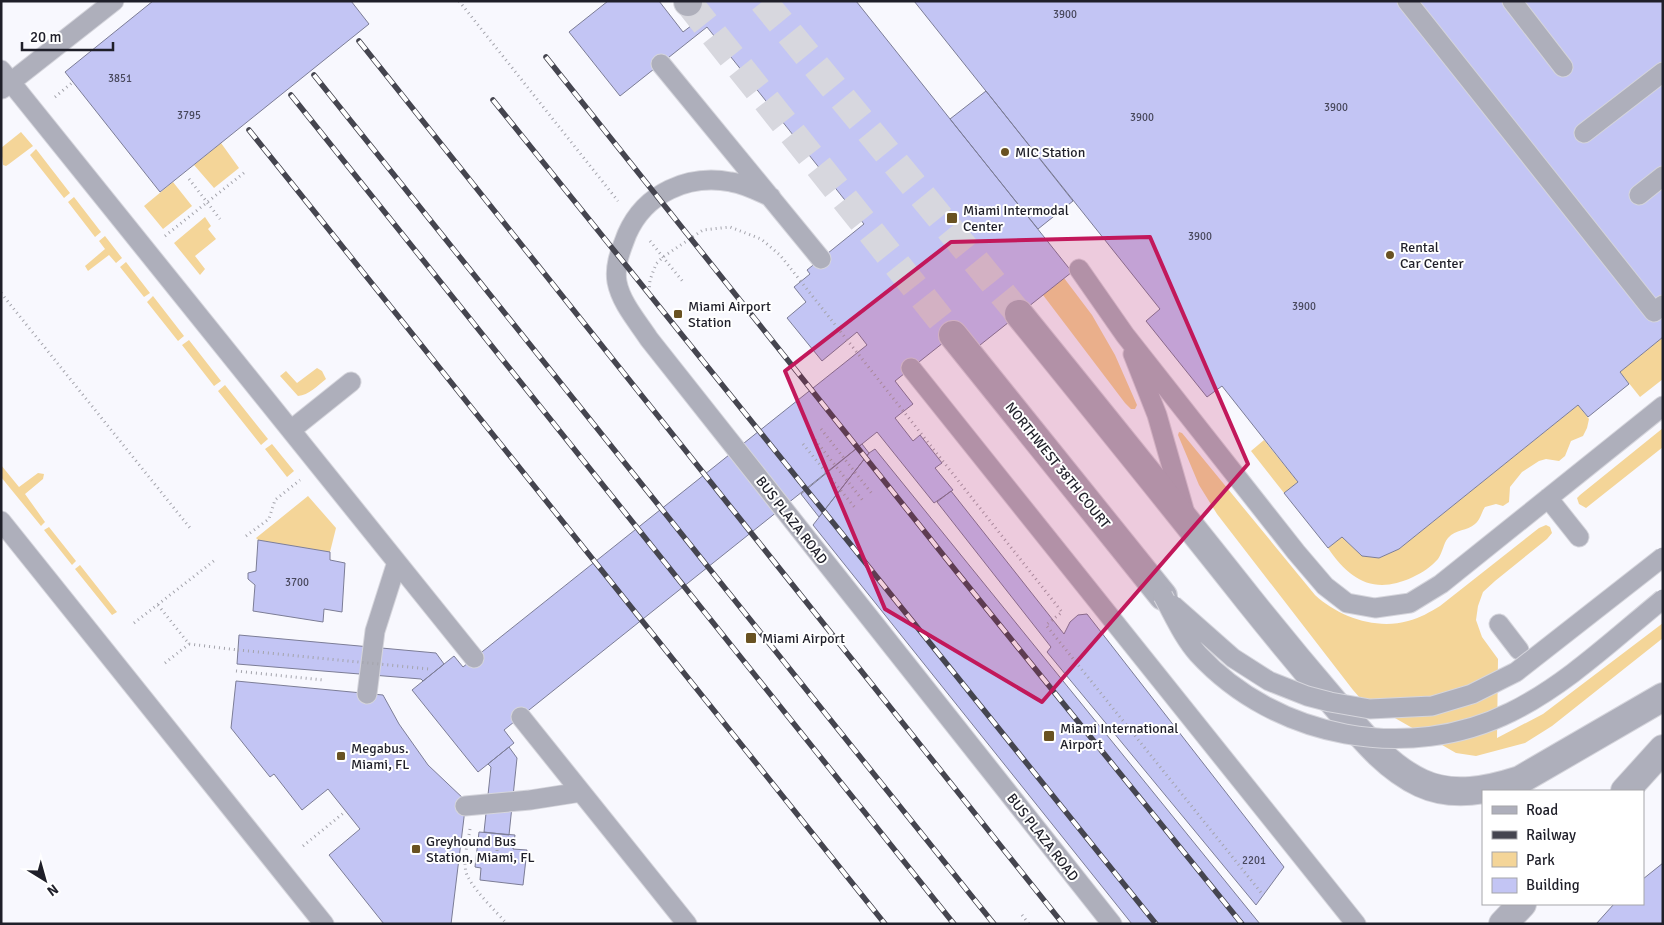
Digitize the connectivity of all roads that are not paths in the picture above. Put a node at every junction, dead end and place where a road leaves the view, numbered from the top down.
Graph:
1 (114, 1) edge
2 (1407, 1) edge
3 (1512, 1) edge
4 (661, 64) dead end
5 (1563, 67) dead end
6 (1663, 72) edge
7 (4, 81) edge
8 (1584, 134) dead end
9 (1663, 176) edge
10 (1639, 195) dead end
11 (771, 197) junction
12 (821, 259) dead end
13 (1080, 269) dead end
14 (1663, 305) edge
15 (1019, 314) tunnel mouth
16 (953, 334) tunnel mouth
17 (1126, 335) junction
18 (911, 368) dead end
19 (351, 382) dead end
20 (1663, 406) edge
21 (291, 430) junction
22 (1548, 498) junction
23 (1, 521) edge
24 (1188, 524) junction
25 (1579, 537) dead end
26 (1663, 557) edge
27 (397, 562) junction
28 (1163, 596) junction
29 (1663, 599) edge
30 (1498, 624) dead end
31 (1518, 650) dead end
32 (474, 658) dead end
33 (367, 694) dead end
34 (1663, 698) edge
35 (521, 717) dead end
36 (1663, 749) edge
37 (1482, 790) edge
38 (1484, 790) edge
39 (1626, 790) edge
40 (581, 792) junction
41 (465, 806) dead end
42 (1339, 904) junction
43 (1521, 905) edge
44 (324, 924) edge
45 (687, 924) edge
46 (1112, 924) edge
47 (1345, 924) edge
48 (1356, 924) edge
49 (1503, 924) edge

1 - 7 lane
2 - 14 lane
3 - 5 lane
4 - 11 lane
6 - 8 lane
7 - 21 lane
9 - 10 lane
11 - 12 lane
11 - 46 lane, BUS PLAZA ROAD
13 - 17 lane
15 - 24 street
16 - 28 street, NORTHWEST 38TH COURT
17 - 22 lane
17 - 24 lane
18 - 42 lane
19 - 21 lane
20 - 22 lane
21 - 27 lane
22 - 25 lane
23 - 44 lane
24 - 37 street
26 - 28 lane, bridge
27 - 32 lane
27 - 33 lane
28 - 29 lane, bridge
30 - 31 lane
34 - 38 street
35 - 40 lane
36 - 39 street
40 - 41 lane
40 - 45 lane
42 - 47 lane
42 - 48 lane
43 - 49 street

